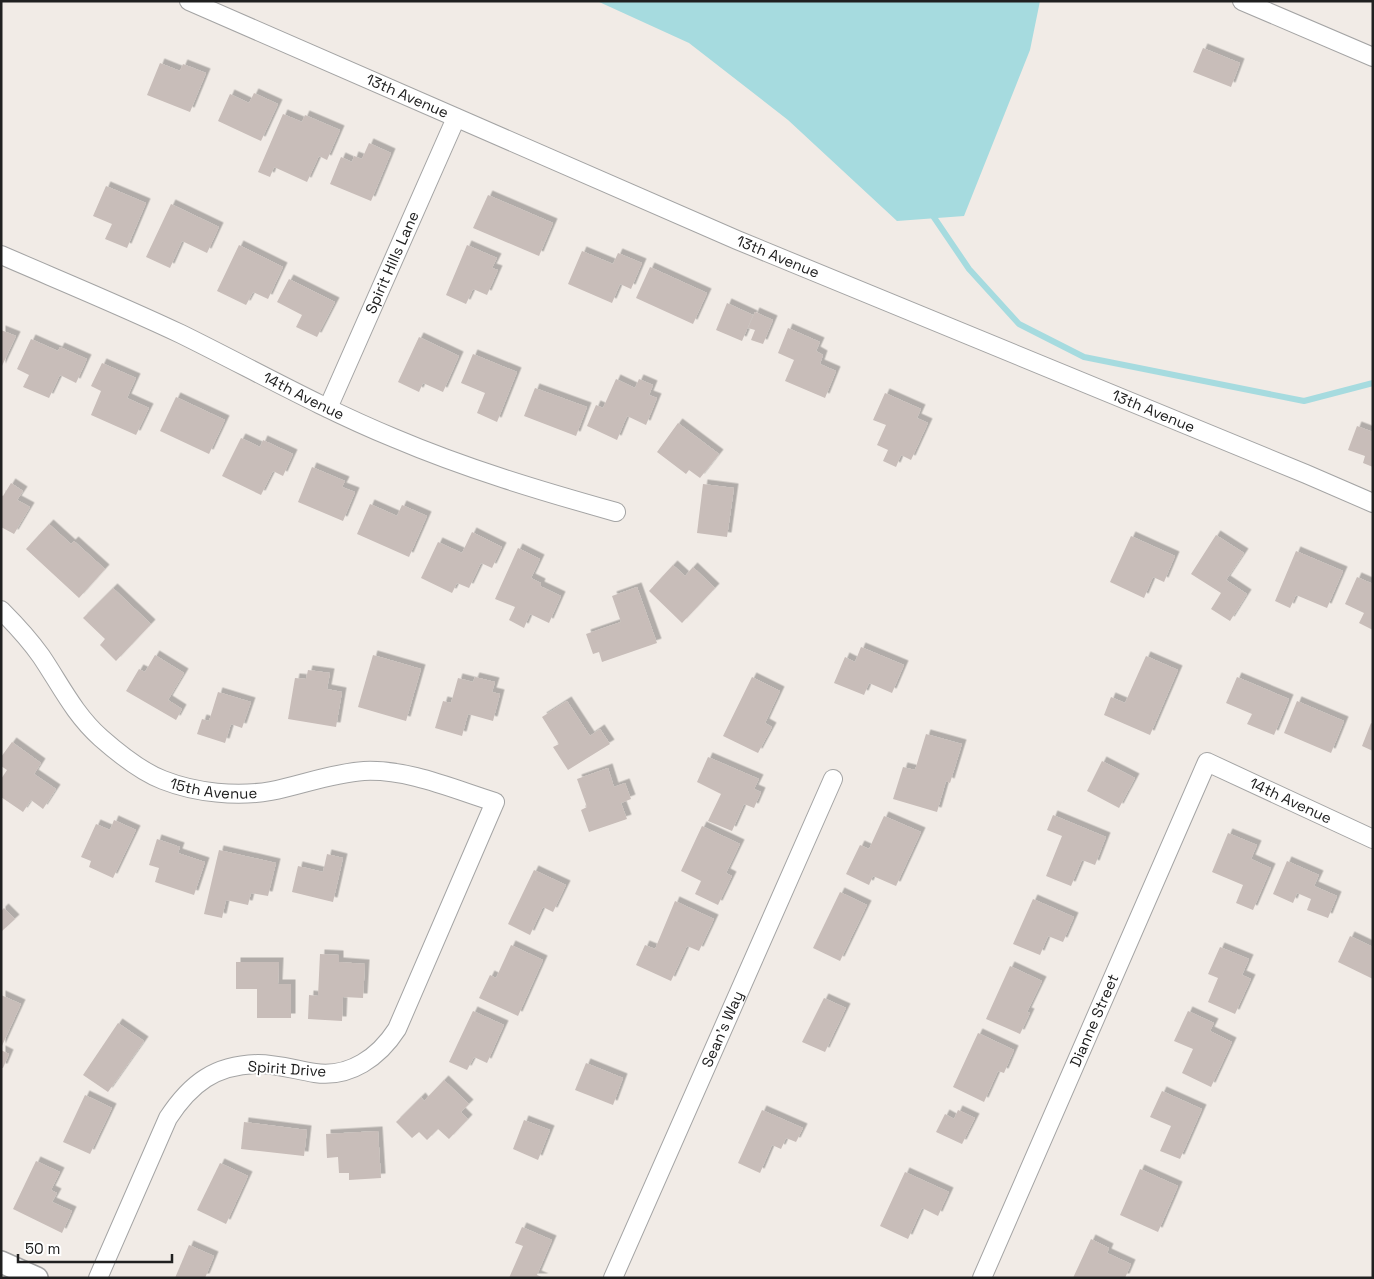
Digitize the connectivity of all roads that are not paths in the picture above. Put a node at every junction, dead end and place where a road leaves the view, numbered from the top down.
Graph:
1 (189, 1) edge
2 (1242, 1) edge
3 (1373, 57) edge
4 (456, 118) junction
5 (1, 255) edge
6 (328, 408) junction
7 (1373, 503) edge
8 (616, 512) dead end
9 (1, 610) edge
10 (1207, 762) joint
11 (834, 780) dead end
12 (495, 802) joint
13 (1373, 839) edge
14 (1, 1262) edge
15 (37, 1278) edge
16 (98, 1278) edge
17 (613, 1278) edge
18 (982, 1278) edge

1 - 4 street, 13th Avenue
2 - 3 street
4 - 6 street, Spirit Hills Lane
4 - 7 street, 13th Avenue
5 - 6 street, 14th Avenue
6 - 8 street, 14th Avenue
9 - 12 street, 15th Avenue
10 - 13 street, 14th Avenue
10 - 18 street, Dianne Street
11 - 17 street, Sean's Way
12 - 16 street, Spirit Drive
14 - 15 street

